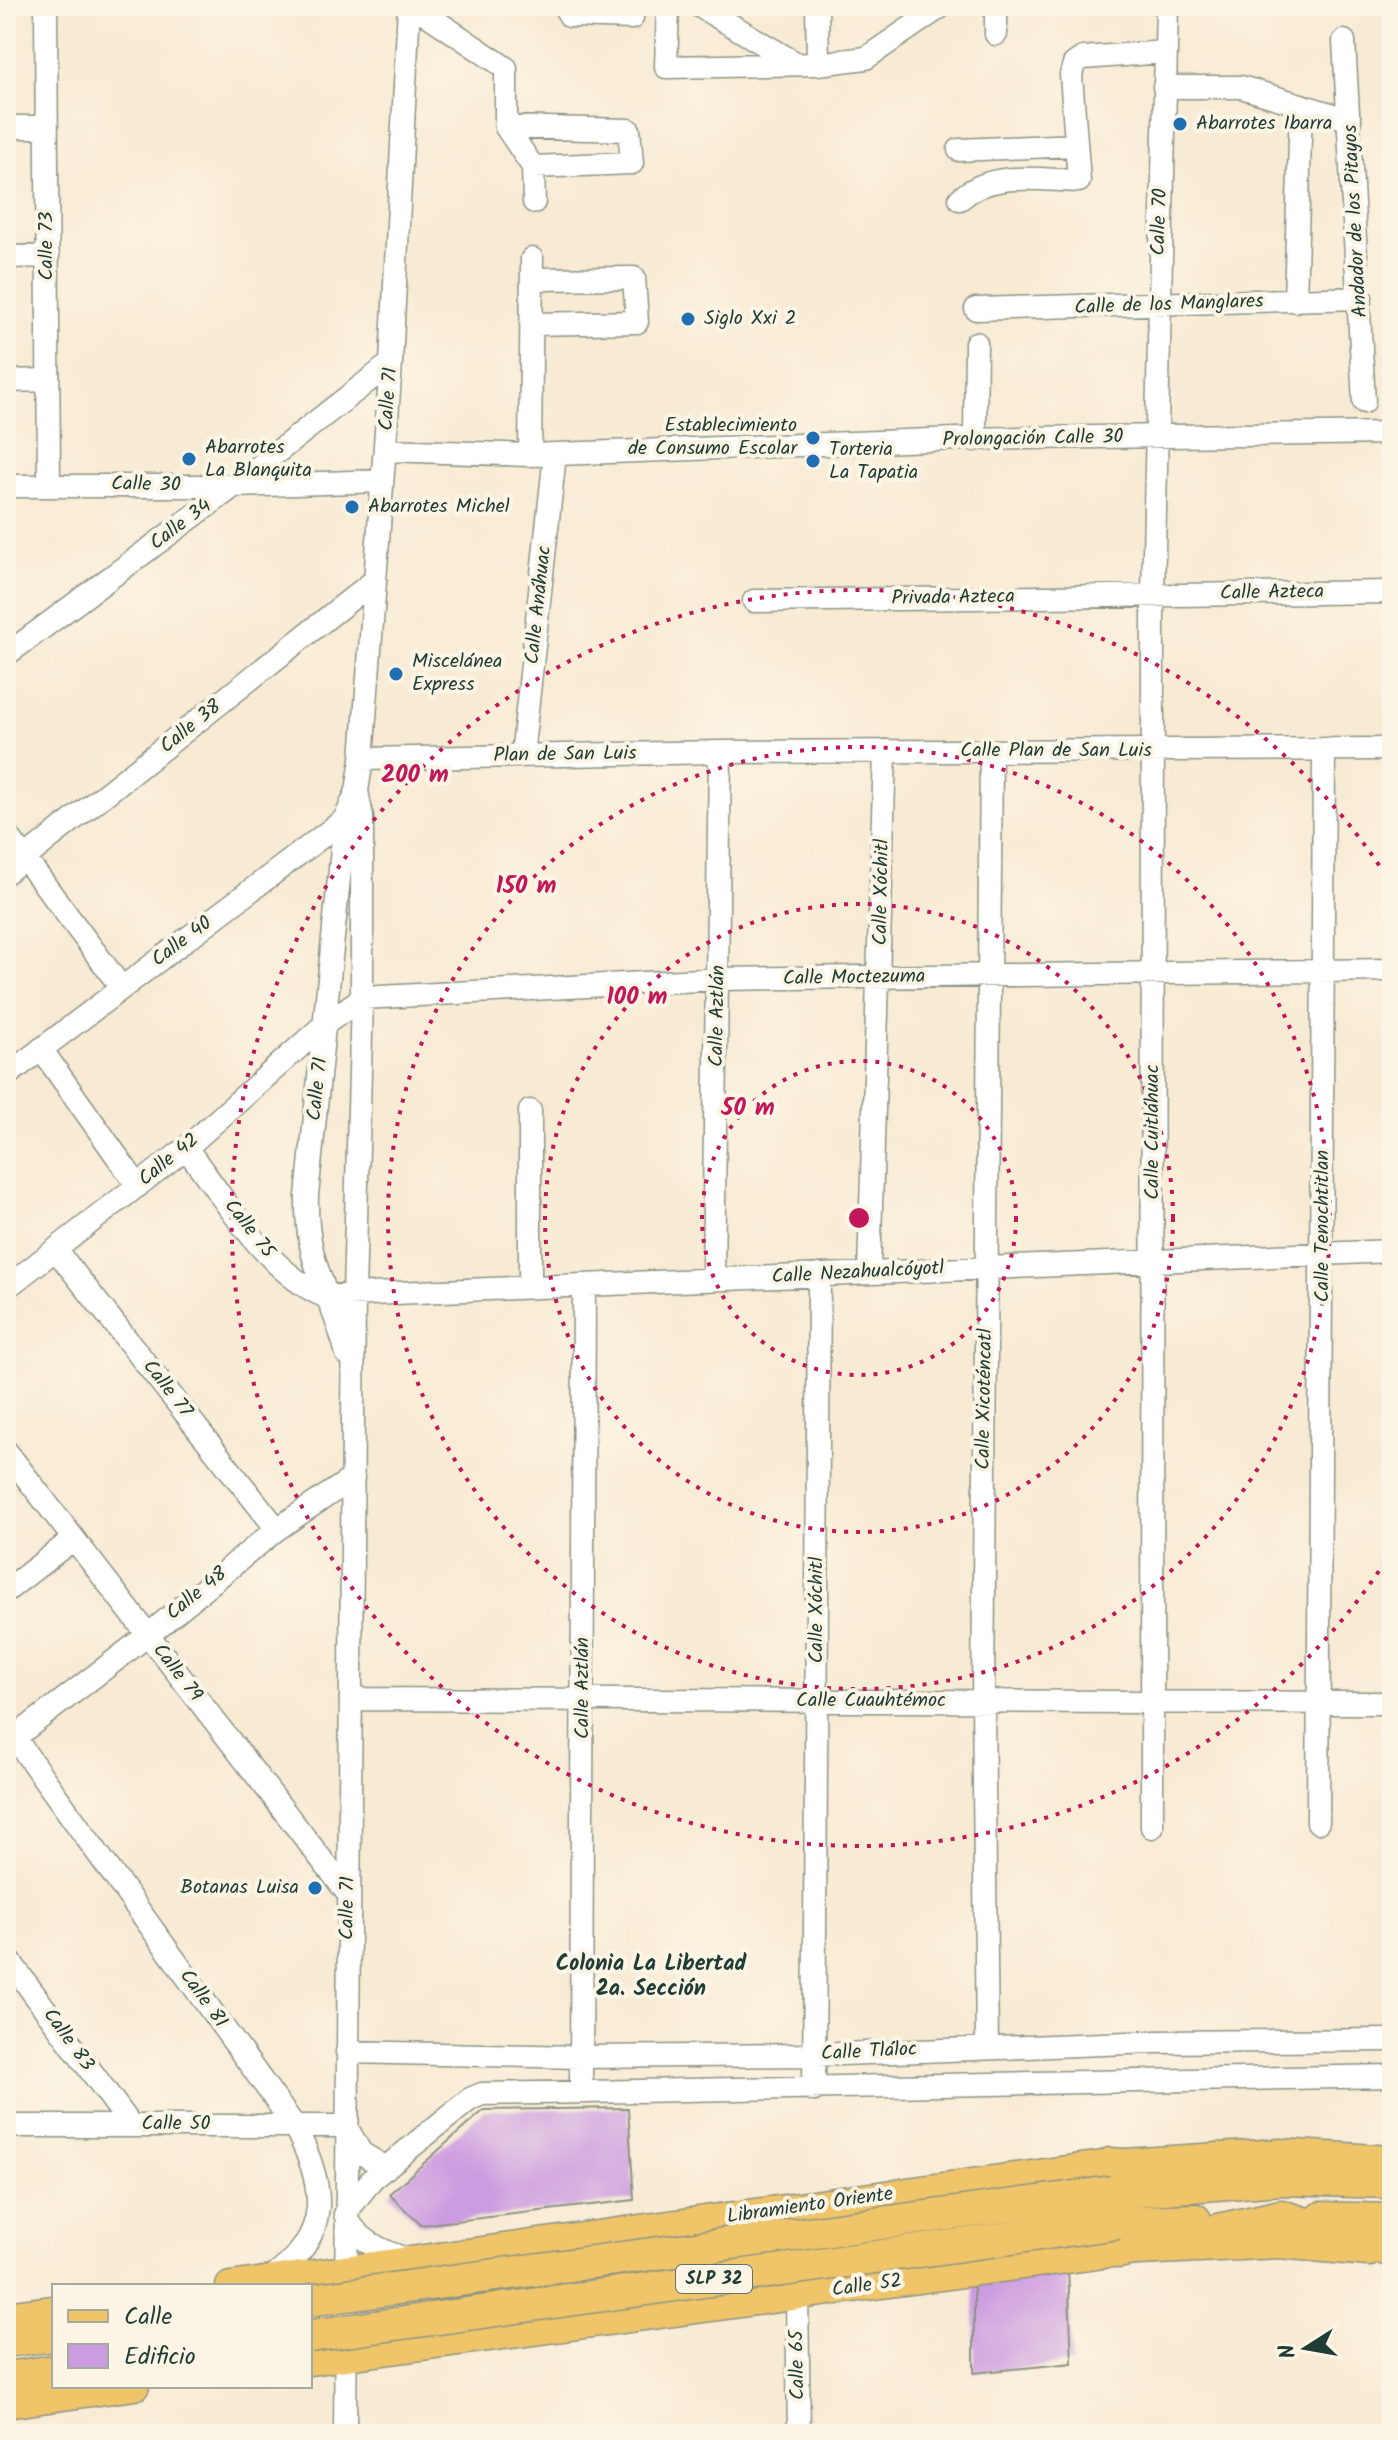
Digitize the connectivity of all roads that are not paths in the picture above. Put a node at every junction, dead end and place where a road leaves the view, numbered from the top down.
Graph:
1 (46, 6) edge
2 (412, 6) edge
3 (564, 6) edge
4 (632, 6) edge
5 (668, 6) edge
6 (699, 6) edge
7 (817, 6) edge
8 (942, 6) edge
9 (996, 6) edge
10 (1167, 6) edge
11 (996, 34) dead end
12 (1344, 41) dead end
13 (1165, 52) junction
14 (807, 64) junction
15 (1164, 87) junction
16 (1301, 105) junction
17 (1350, 120) junction
18 (6, 127) edge
19 (47, 127) junction
20 (506, 127) junction
21 (1076, 145) junction
22 (994, 149) junction
23 (959, 150) dead end
24 (533, 167) junction
25 (1001, 180) junction
26 (960, 199) dead end
27 (534, 202) dead end
28 (48, 256) junction
29 (6, 257) edge
30 (1361, 298) junction
31 (1295, 301) junction
32 (1157, 306) junction
33 (976, 309) dead end
34 (531, 324) junction
35 (976, 343) dead end
36 (391, 363) junction
37 (48, 380) junction
38 (6, 381) edge
39 (1364, 402) dead end
40 (1392, 433) edge
41 (1155, 438) junction
42 (975, 440) junction
43 (386, 450) junction
44 (530, 455) junction
45 (555, 455) junction
46 (382, 481) junction
47 (6, 486) edge
48 (49, 486) junction
49 (234, 486) junction
50 (375, 580) junction
51 (1392, 592) edge
52 (1153, 594) junction
53 (754, 601) dead end
54 (8, 650) edge
55 (1324, 749) junction
56 (1392, 749) edge
57 (1153, 750) junction
58 (885, 751) junction
59 (991, 751) junction
60 (720, 752) junction
61 (522, 756) junction
62 (362, 759) junction
63 (353, 818) junction
64 (6, 833) edge
65 (25, 859) junction
66 (6, 873) edge
67 (1324, 970) junction
68 (1392, 970) edge
69 (1153, 975) junction
70 (989, 977) junction
71 (880, 978) junction
72 (718, 979) junction
73 (121, 987) junction
74 (362, 998) junction
75 (325, 1024) junction
76 (41, 1049) junction
77 (6, 1076) edge
78 (530, 1111) dead end
79 (186, 1148) junction
80 (138, 1186) junction
81 (56, 1250) junction
82 (1392, 1251) edge
83 (1323, 1253) junction
84 (1153, 1260) junction
85 (987, 1267) junction
86 (869, 1272) junction
87 (819, 1275) junction
88 (713, 1279) junction
89 (584, 1285) junction
90 (530, 1287) junction
91 (6, 1288) edge
92 (354, 1294) junction
93 (324, 1296) junction
94 (354, 1382) junction
95 (6, 1451) edge
96 (353, 1478) junction
97 (277, 1529) junction
98 (72, 1540) junction
99 (6, 1591) edge
100 (148, 1635) junction
101 (351, 1699) junction
102 (583, 1700) junction
103 (817, 1701) junction
104 (983, 1702) junction
105 (1152, 1702) junction
106 (1320, 1703) junction
107 (1392, 1703) edge
108 (9, 1736) edge
109 (1318, 1822) dead end
110 (1152, 1827) dead end
111 (349, 1895) junction
112 (6, 1956) edge
113 (1392, 2040) edge
114 (1301, 2041) junction
115 (1154, 2042) junction
116 (987, 2047) junction
117 (347, 2052) junction
118 (815, 2055) junction
119 (582, 2057) junction
120 (1392, 2076) edge
121 (1302, 2078) junction
122 (1156, 2080) junction
123 (814, 2090) junction
124 (581, 2092) junction
125 (130, 2124) junction
126 (293, 2124) junction
127 (6, 2126) edge
128 (346, 2126) junction
129 (1392, 2160) edge
130 (386, 2168) junction
131 (1392, 2182) edge
132 (1115, 2207) junction
133 (345, 2214) junction
134 (1281, 2216) junction
135 (1392, 2220) edge
136 (1392, 2252) edge
137 (416, 2261) junction
138 (344, 2271) junction
139 (277, 2284) edge
140 (797, 2295) junction
141 (312, 2300) edge
142 (52, 2310) edge
143 (6, 2316) edge
144 (52, 2335) edge
145 (312, 2336) edge
146 (6, 2341) edge
147 (428, 2345) junction
148 (343, 2356) junction
149 (312, 2361) edge
150 (52, 2371) edge
151 (6, 2378) edge
152 (121, 2388) edge
153 (6, 2404) edge
154 (345, 2434) edge
155 (799, 2434) edge

1 - 19 street, Calle 73
2 - 20 street
2 - 36 street, Calle 71
3 - 4 street
5 - 14 street
6 - 14 street
7 - 14 street
8 - 14 street
9 - 11 street
10 - 13 street, Calle 70
12 - 17 street, Andador de los Pitayos
13 - 15 street, Calle 70
13 - 21 street
15 - 16 street
15 - 32 street, Calle 70
16 - 17 street
16 - 31 street
17 - 30 street, Andador de los Pitayos
18 - 19 street
19 - 28 street, Calle 73
20 - 24 street
20 - 24 street
21 - 22 street
21 - 25 street
22 - 23 street
22 - 25 street
24 - 27 street
25 - 26 street
28 - 29 street
28 - 37 street, Calle 73
30 - 31 street, Calle de los Manglares
30 - 39 street, Andador de los Pitayos
31 - 32 street, Calle de los Manglares
32 - 33 street, Calle de los Manglares
32 - 41 street, Calle 70
34 - 34 street
34 - 44 street
35 - 42 street
36 - 43 street, Calle 71
36 - 49 street, Calle 34
37 - 38 street
37 - 48 street, Calle 73
40 - 41 street, Prolongación Calle 30
41 - 42 street, Prolongación Calle 30
41 - 52 street, Calle Cuitláhuac
42 - 45 street, Prolongación Calle 30
43 - 44 street, Prolongación Calle 30
43 - 46 street, Calle 71
44 - 45 street, Prolongación Calle 30
45 - 61 street, Calle Anáhuac
46 - 49 street, Calle 30
46 - 50 street, Calle 71
47 - 48 street, Calle 30
48 - 49 street, Calle 30
49 - 54 street, Calle 34
50 - 62 street, Calle 71
50 - 65 street, Calle 38
51 - 52 street, Calle Azteca
52 - 53 street, Privada Azteca
52 - 57 street, Calle Cuitláhuac
55 - 56 street, Calle Plan de San Luis
55 - 57 street, Calle Plan de San Luis
55 - 67 street, Calle Tenochtitlan
57 - 59 street, Calle Plan de San Luis
57 - 69 street, Calle Cuitláhuac
58 - 59 street, Calle Plan de San Luis
58 - 60 street, Calle Plan de San Luis
58 - 71 street, Calle Xóchitl
59 - 70 street, Calle Xicoténcatl
60 - 61 street, Plan de San Luis
60 - 72 street, Calle Aztlán
61 - 62 street, Plan de San Luis
62 - 63 street, Calle 71
63 - 73 street, Calle 40
63 - 74 street, Calle 71
63 - 75 street, Calle 71
64 - 65 street
65 - 66 street, Calle 38
65 - 73 street
67 - 68 street, Calle Moctezuma
67 - 69 street, Calle Moctezuma
67 - 83 street, Calle Tenochtitlan
69 - 70 street, Calle Moctezuma
69 - 84 street, Calle Cuitláhuac
70 - 71 street, Calle Moctezuma
70 - 85 street, Calle Xicoténcatl
71 - 72 street, Calle Moctezuma
71 - 86 street, Calle Xóchitl
72 - 74 street, Calle Moctezuma
72 - 88 street, Calle Aztlán
73 - 76 street, Calle 40
74 - 75 street
74 - 92 street, Calle 71
75 - 79 street, Calle 42
75 - 93 street, Calle 71
76 - 77 street, Calle 40
76 - 80 street
78 - 90 street
79 - 80 street, Calle 42
79 - 93 street, Calle 75
80 - 81 street, Calle 42
81 - 91 street, Calle 42
81 - 97 street, Calle 77
82 - 83 street, Calle Nezahualcóyotl
83 - 84 street, Calle Nezahualcóyotl
83 - 106 street, Calle Tenochtitlan
84 - 85 street, Calle Nezahualcóyotl
84 - 105 street, Calle Cuitláhuac
85 - 86 street, Calle Nezahualcóyotl
85 - 104 street, Calle Xicoténcatl
86 - 87 street, Calle Nezahualcóyotl
87 - 88 street, Calle Nezahualcóyotl
87 - 103 street, Calle Xóchitl
88 - 89 street, Calle Nezahualcóyotl
89 - 90 street, Calle Nezahualcóyotl
89 - 102 street, Calle Aztlán
90 - 92 street, Calle Nezahualcóyotl
92 - 93 street, Calle Nezahualcóyotl
92 - 94 street, Calle 71
93 - 94 street, Calle 71
94 - 96 street, Calle 71
95 - 98 street, Calle 79
96 - 97 street, Calle 48
96 - 101 street, Calle 71
97 - 100 street, Calle 48
98 - 99 street
98 - 100 street, Calle 79
100 - 108 street, Calle 48
100 - 111 street, Calle 79
101 - 102 street, Calle Cuauhtémoc
101 - 111 street, Calle 71
102 - 103 street, Calle Cuauhtémoc
102 - 119 street, Calle Aztlán
103 - 104 street, Calle Cuauhtémoc
103 - 118 street, Calle Xóchitl
104 - 105 street, Calle Cuauhtémoc
104 - 116 street, Calle Xicoténcatl
105 - 106 street, Calle Cuauhtémoc
105 - 110 street, Calle Cuitláhuac
106 - 107 street, Calle Cuauhtémoc
106 - 109 street, Calle Tenochtitlan
108 - 126 street, Calle 81
111 - 117 street, Calle 71
112 - 125 street, Calle 83
113 - 114 street, Calle Tláloc
114 - 115 street, Calle Tláloc
114 - 121 street
115 - 116 street, Calle Tláloc
115 - 122 street
116 - 118 street, Calle Tláloc
117 - 119 street, Calle Tláloc
117 - 128 street, Calle 71
118 - 119 street, Calle Tláloc
118 - 123 street, Calle Xóchitl
119 - 124 street, Calle Aztlán
120 - 121 street, Calle Tláloc
121 - 122 street, Calle Tláloc
122 - 123 street, Calle Tláloc
123 - 124 street, Calle Tláloc
124 - 130 street, Calle Tláloc
125 - 126 street, Calle 50
125 - 127 street, Calle 50
126 - 128 street, Calle 50
126 - 139 street, Calle 81
128 - 130 street
128 - 133 street, Calle 71
129 - 132 main road, Libramiento Oriente
130 - 133 street, Calle Tláloc
131 - 132 highway, Libramiento Oriente / SLP 32
132 - 134 highway, Libramiento Oriente / SLP 32
132 - 136 main road, Calle 52
132 - 137 main road, Libramiento Oriente
132 - 140 main road, Calle 52
132 - 141 highway, Libramiento Oriente / SLP 32, bridge
132 - 145 highway, Libramiento Oriente / SLP 32, bridge
133 - 137 street
133 - 138 street, Calle 71
134 - 135 highway, Libramiento Oriente / SLP 32
134 - 136 highway
137 - 138 main road, Libramiento Oriente
137 - 147 main road
138 - 139 main road, Libramiento Oriente
138 - 148 street, Calle 71
140 - 147 main road, Calle 52
140 - 155 street, Calle 65
142 - 143 main road
144 - 146 highway
147 - 148 main road, Calle 52
148 - 149 main road
148 - 154 street, Calle 71
150 - 151 highway
152 - 153 main road

